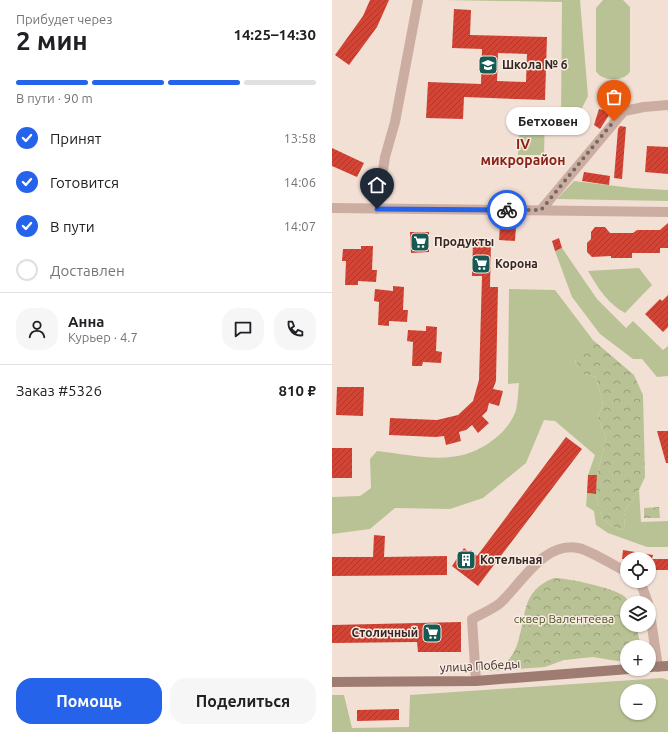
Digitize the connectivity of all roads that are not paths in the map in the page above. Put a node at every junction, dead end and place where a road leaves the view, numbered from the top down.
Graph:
1 (418, 0) edge
2 (668, 105) edge
3 (332, 208) edge
4 (377, 209) junction
5 (541, 210) junction
6 (668, 212) edge
7 (620, 568) edge
8 (653, 632) edge
9 (658, 667) edge
10 (620, 670) edge
11 (476, 681) junction
12 (332, 682) edge

1 - 4 street
2 - 5 street
3 - 4 street
4 - 5 street
5 - 6 street
7 - 11 street
8 - 9 street
10 - 11 main road, улица Победы
11 - 12 main road, улица Победы

